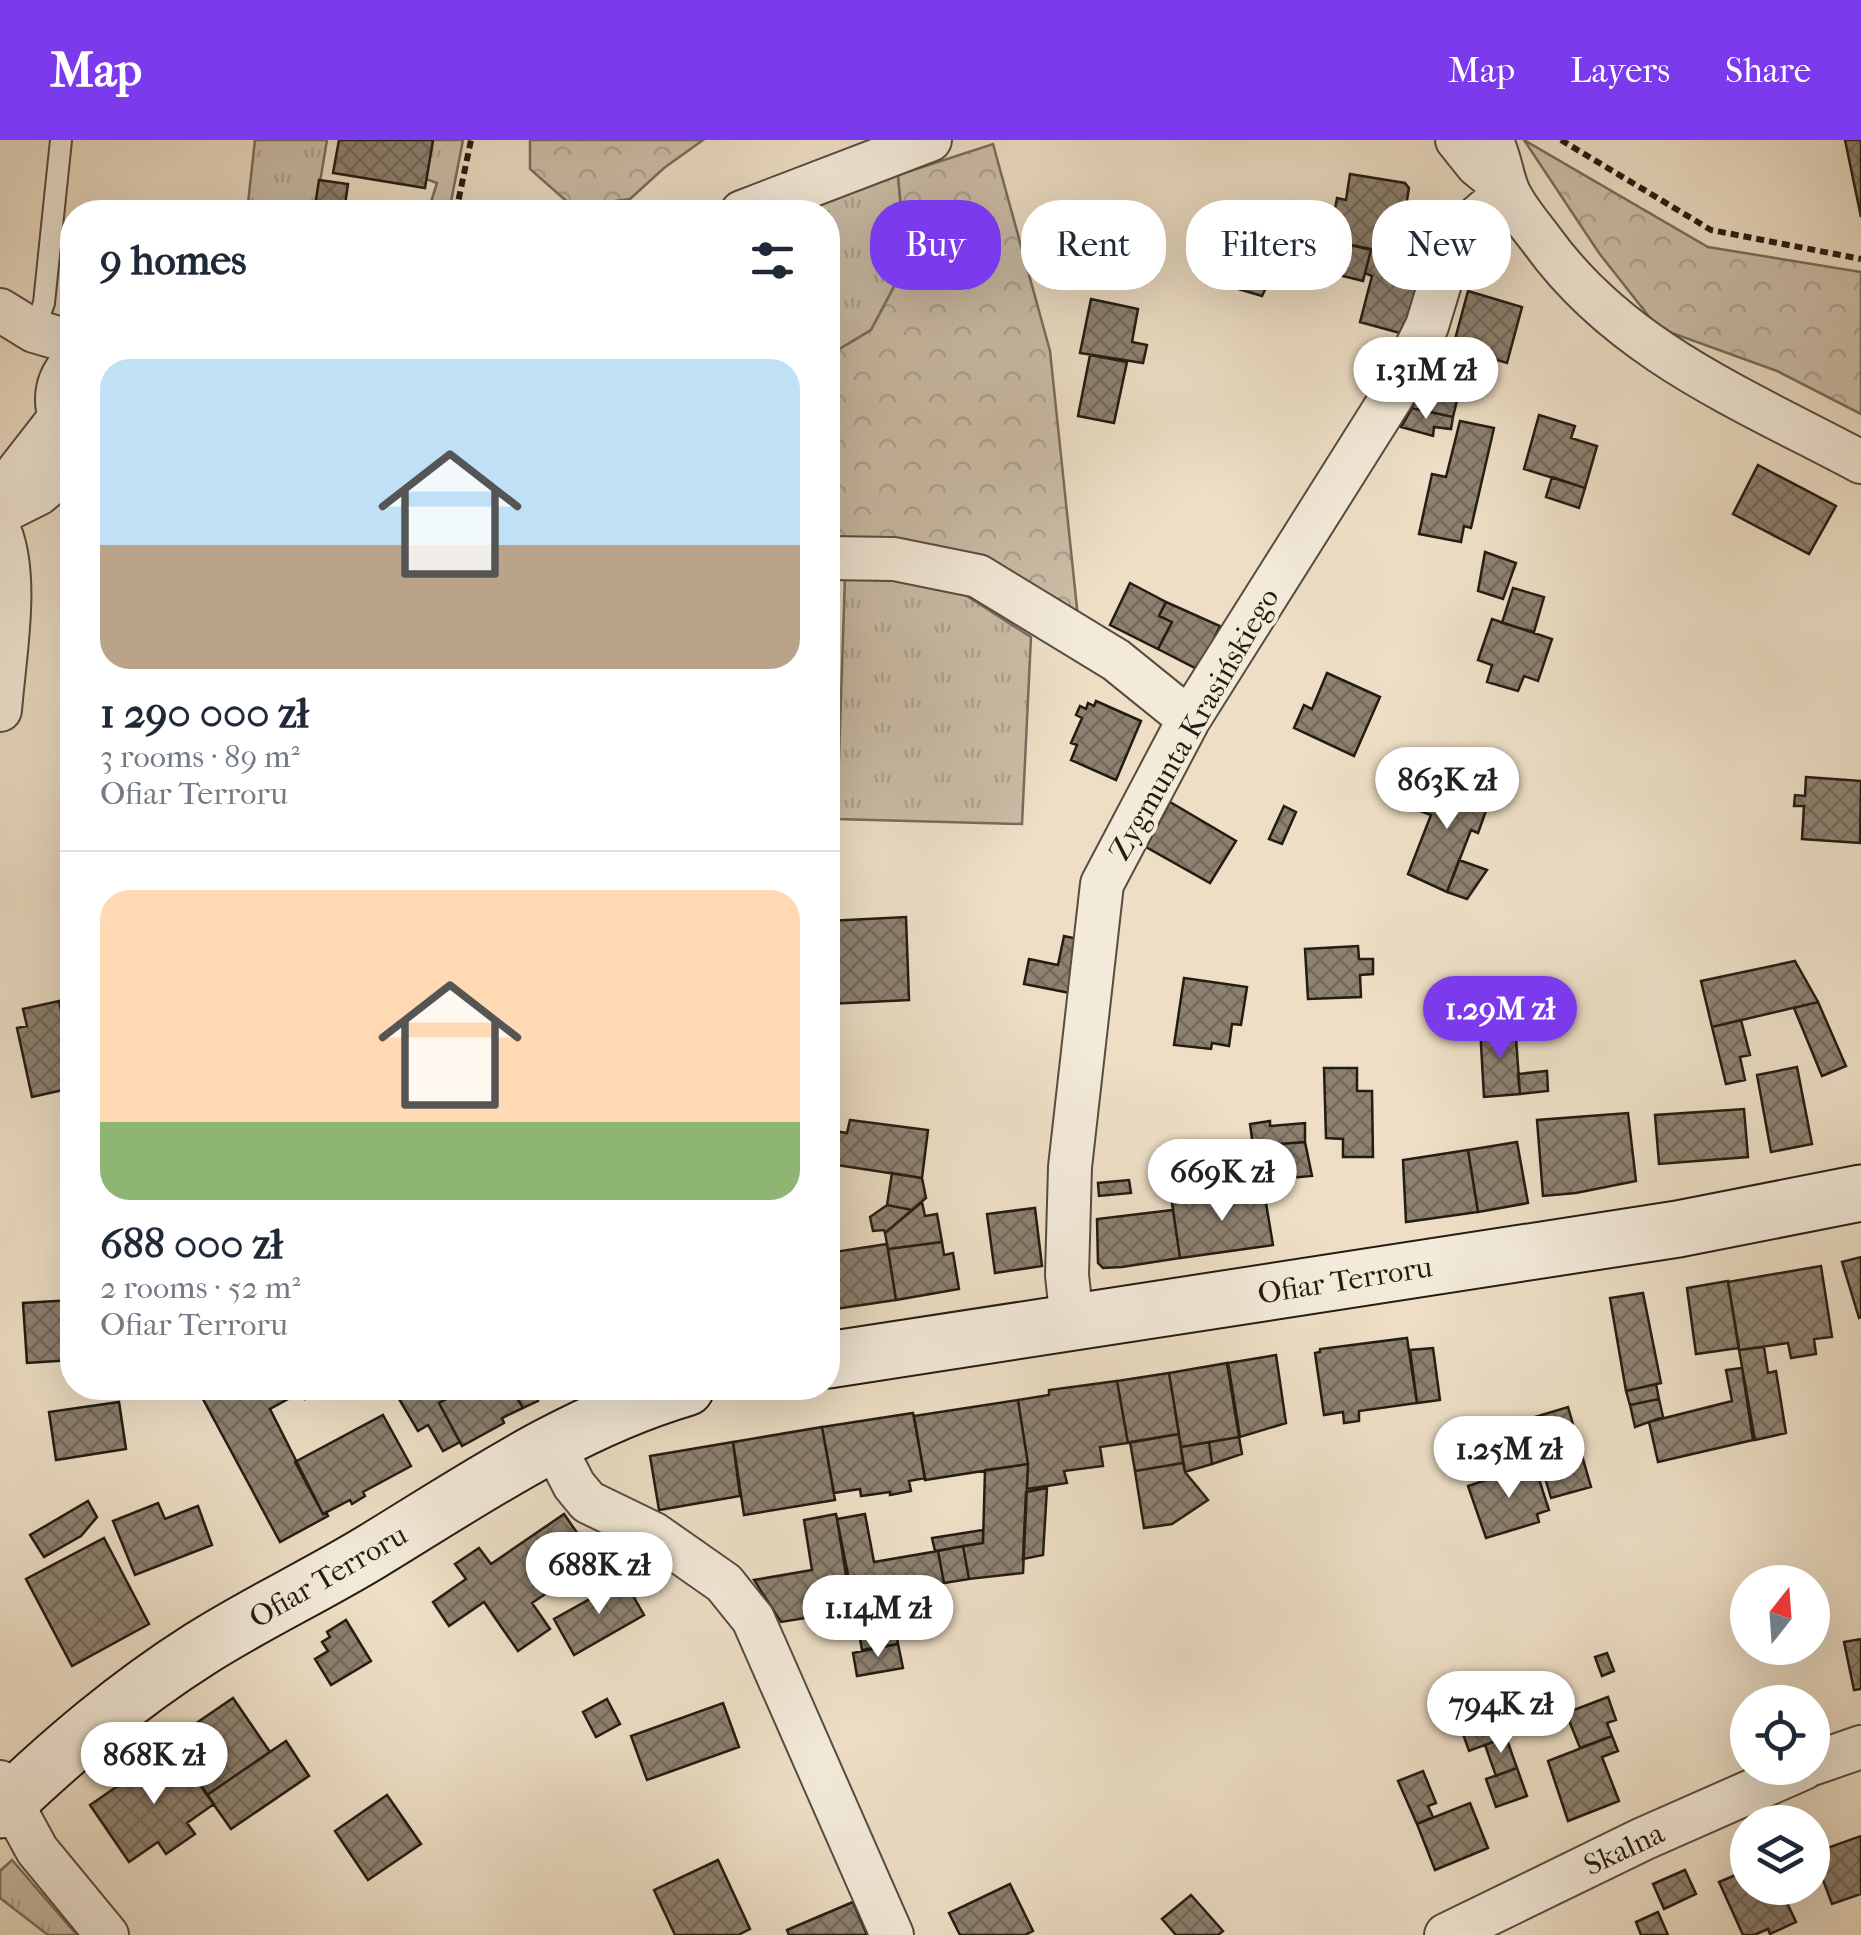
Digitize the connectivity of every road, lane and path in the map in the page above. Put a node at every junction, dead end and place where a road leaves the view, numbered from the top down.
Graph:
1 (60, 140) edge
2 (471, 140) edge
3 (930, 140) edge
4 (1457, 140) edge
5 (1492, 140) edge
6 (1561, 140) edge
7 (1508, 191) junction
8 (458, 200) edge
9 (773, 200) edge
10 (1861, 259) edge
11 (53, 369) edge
12 (1861, 462) edge
13 (60, 476) edge
14 (0, 504) edge
15 (0, 512) edge
16 (0, 532) edge
17 (840, 558) edge
18 (0, 710) edge
19 (1189, 719) junction
20 (1861, 1193) edge
21 (1072, 1322) junction
22 (840, 1358) edge
23 (649, 1400) edge
24 (552, 1442) junction
25 (1861, 1747) edge
26 (1830, 1758) edge
27 (1765, 1785) edge
28 (3, 1798) edge
29 (107, 1935) edge
30 (892, 1935) edge
31 (1446, 1935) edge

1 - 11 lane
2 - 8 path
3 - 9 street
4 - 7 street
5 - 7 street
6 - 10 path
7 - 12 street
7 - 19 street, Zygmunta Krasińskiego
11 - 14 street
13 - 15 street
16 - 18 street
17 - 19 street
19 - 21 street, Zygmunta Krasińskiego
20 - 21 street, Ofiar Terroru
21 - 22 street, Ofiar Terroru
23 - 24 street, Ofiar Terroru
24 - 28 street, Ofiar Terroru
24 - 30 street
25 - 26 street
27 - 31 street, Skalna
28 - 29 street

